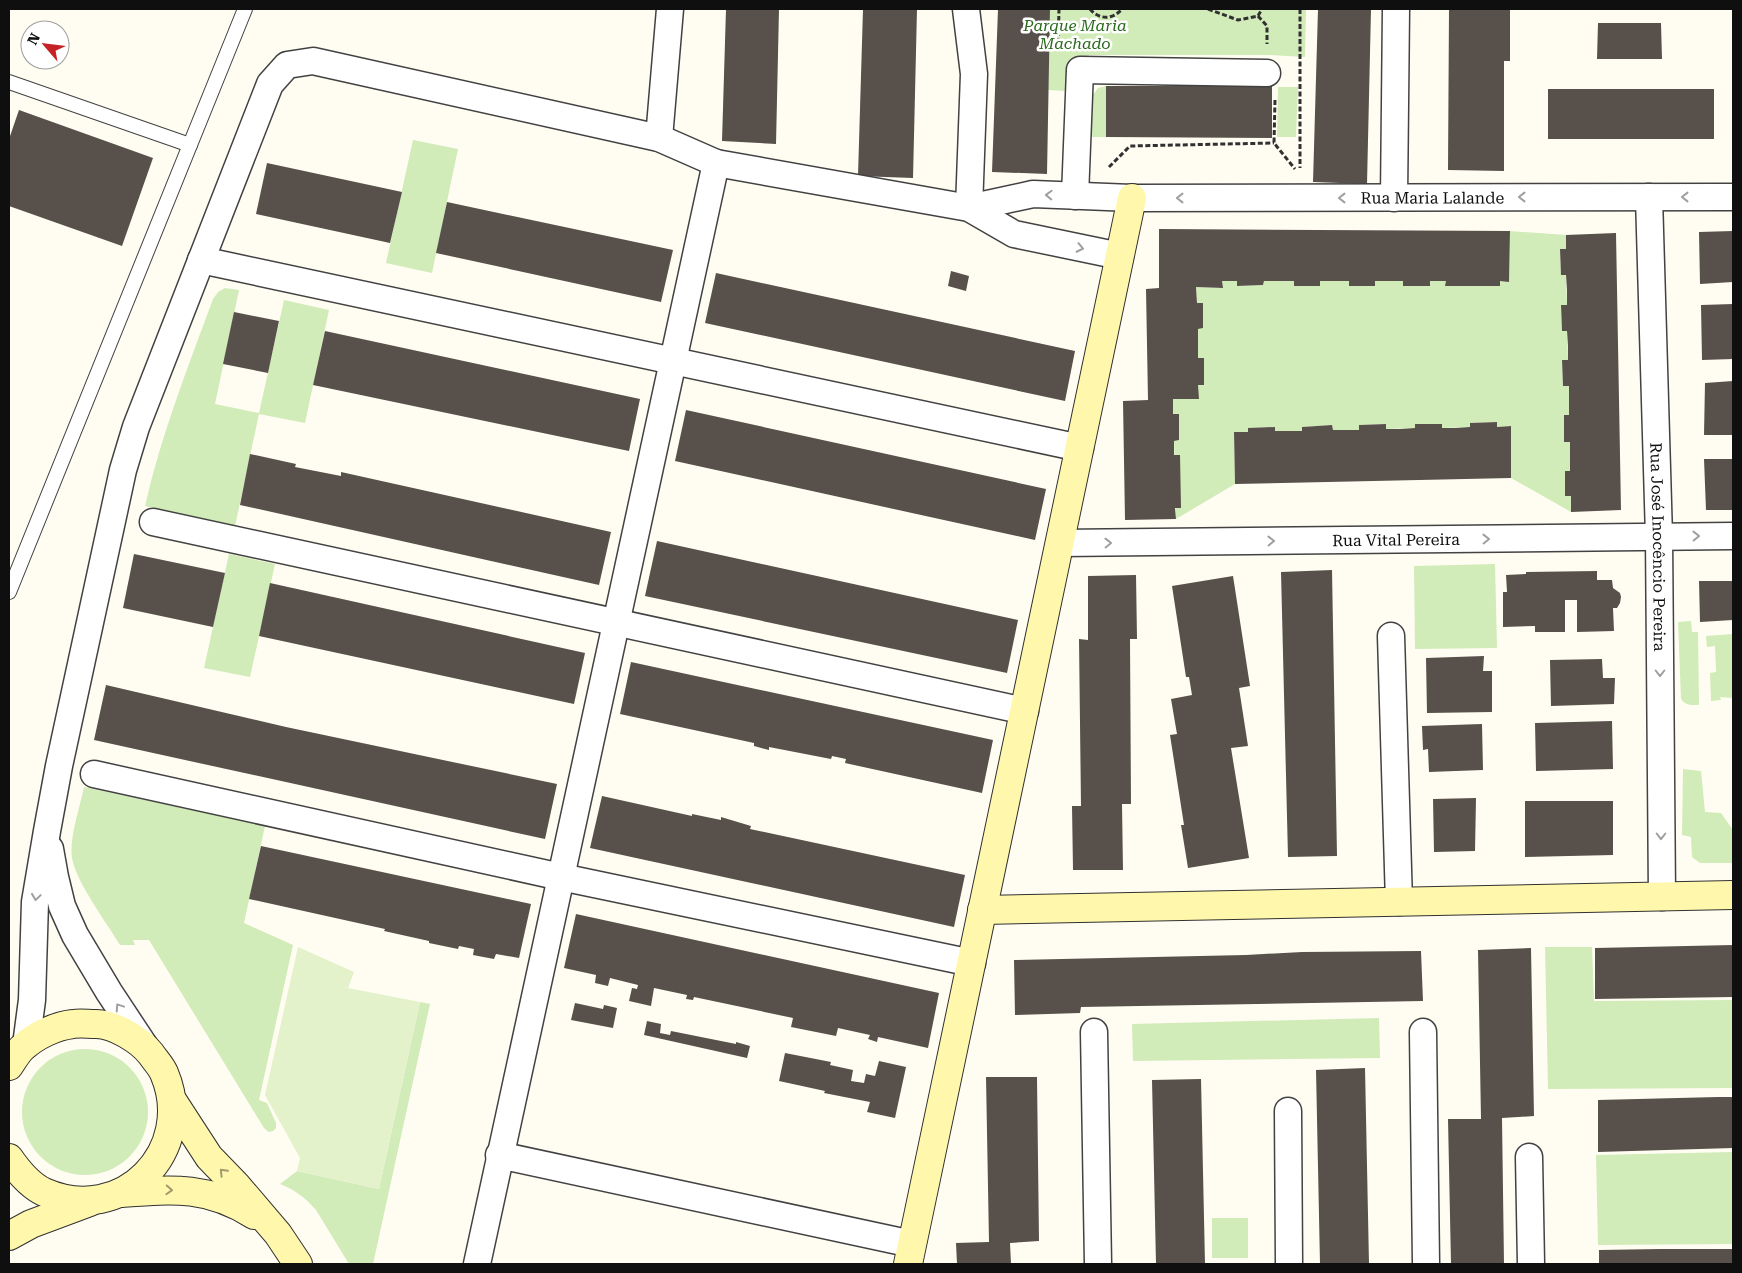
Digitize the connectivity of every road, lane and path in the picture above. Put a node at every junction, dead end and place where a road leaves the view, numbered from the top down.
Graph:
1 (245, 9) edge
2 (670, 9) edge
3 (966, 9) edge
4 (1090, 9) edge
5 (1122, 9) edge
6 (1208, 9) edge
7 (1262, 9) edge
8 (1300, 9) edge
9 (1396, 9) edge
10 (9, 82) edge
11 (1271, 84) joint
12 (659, 138) junction
13 (1274, 143) junction
14 (190, 145) junction
15 (716, 163) junction
16 (1300, 187) junction
17 (1087, 196) junction
18 (1649, 197) junction
19 (1733, 197) edge
20 (1132, 198) junction
21 (1394, 198) junction
22 (969, 208) junction
23 (1120, 256) junction
24 (201, 260) junction
25 (672, 361) junction
26 (1080, 448) junction
27 (153, 522) dead end
28 (1733, 536) edge
29 (1659, 537) junction
30 (1060, 543) junction
31 (9, 592) edge
32 (616, 623) junction
33 (1391, 636) dead end
34 (1025, 711) junction
35 (94, 774) dead end
36 (46, 831) junction
37 (561, 877) junction
38 (1733, 895) edge
39 (1662, 897) junction
40 (1399, 902) junction
41 (982, 910) junction
42 (972, 963) junction
43 (1094, 1032) dead end
44 (1422, 1032) dead end
45 (146, 1048) junction
46 (16, 1054) edge
47 (172, 1100) junction
48 (1288, 1111) dead end
49 (499, 1155) junction
50 (1529, 1157) dead end
51 (9, 1158) edge
52 (108, 1196) junction
53 (278, 1234) junction
54 (9, 1236) edge
55 (910, 1254) edge
56 (298, 1264) edge
57 (476, 1264) edge
58 (1098, 1264) edge
59 (1290, 1264) edge
60 (1426, 1264) edge
61 (1531, 1264) edge

1 - 14 lane
2 - 12 street
3 - 22 street
4 - 5 path
6 - 7 path
8 - 16 path
9 - 21 street
10 - 14 lane
11 - 13 path
11 - 17 street
12 - 15 street
12 - 24 street
13 - 16 path
13 - 17 path
14 - 31 lane
15 - 22 street
15 - 25 street
16 -> 20 street, Rua Maria Lalande
21 -> 16 street, Rua Maria Lalande
17 - 20 street, Rua Maria Lalande
17 -> 22 street, Rua Maria Lalande
19 -> 18 street, Rua Maria Lalande
18 -> 21 street, Rua Maria Lalande
18 - 29 street, Rua José Inocêncio Pereira
20 - 23 street
22 -> 23 street
23 - 26 street
24 - 25 street
24 - 36 street
25 - 26 street
25 - 32 street
26 - 30 street
27 - 32 street
29 -> 28 street, Rua Vital Pereira
30 -> 29 street, Rua Vital Pereira
29 -> 39 street, Rua José Inocêncio Pereira
30 - 34 street
32 - 34 street
32 - 37 street
33 - 40 street
34 - 41 street
35 - 37 street
45 -> 36 street
36 -> 46 street
37 - 42 street
37 - 49 street
38 - 39 street
39 - 40 street
40 - 41 street
41 - 42 street
42 - 55 street
43 - 58 street
44 - 60 street
45 - 46 street
45 - 47 street
47 - 52 street
53 -> 47 street
48 - 59 street
49 - 55 street
49 - 57 street
50 - 61 street
51 - 52 street
52 -> 53 street
52 - 54 street
53 - 56 street

